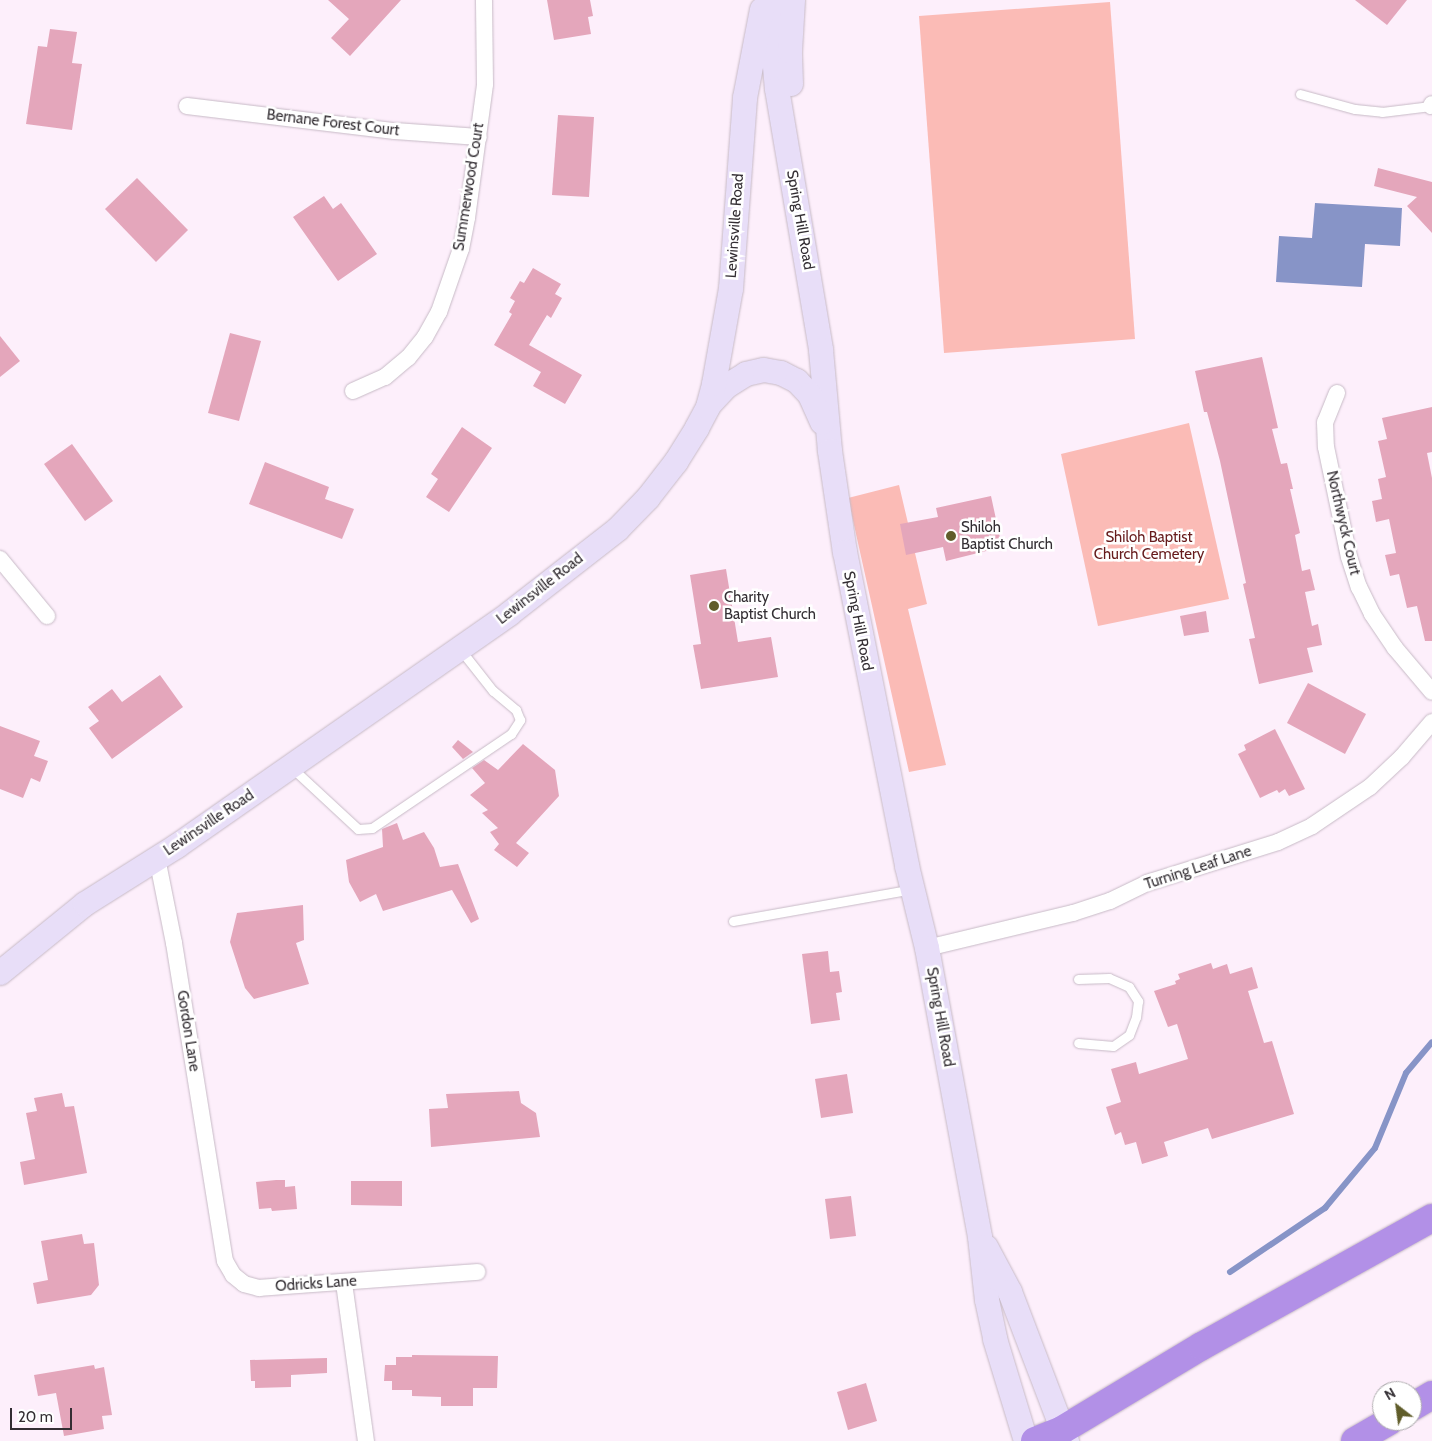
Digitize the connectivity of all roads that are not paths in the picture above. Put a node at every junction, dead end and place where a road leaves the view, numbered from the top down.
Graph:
1 (484, 0) edge
2 (764, 0) edge
3 (769, 0) edge
4 (793, 0) edge
5 (1300, 94) dead end
6 (1431, 105) edge
7 (187, 106) dead end
8 (479, 137) junction
9 (795, 190) junction
10 (353, 391) dead end
11 (1337, 393) dead end
12 (708, 406) junction
13 (830, 451) junction
14 (0, 559) edge
15 (47, 616) dead end
16 (460, 649) junction
17 (1432, 692) edge
18 (1432, 722) edge
19 (290, 767) junction
20 (157, 858) junction
21 (914, 888) junction
22 (733, 922) dead end
23 (927, 948) junction
24 (0, 973) edge
25 (1078, 979) dead end
26 (1078, 1043) dead end
27 (216, 1204) joint
28 (1432, 1218) edge
29 (980, 1237) junction
30 (476, 1272) dead end
31 (344, 1283) junction
32 (1372, 1431) edge
33 (1065, 1436) edge
34 (366, 1441) edge
35 (1026, 1441) edge
36 (1035, 1441) edge
37 (1355, 1441) edge

1 - 8 street, Summerwood Court
2 - 12 main road, Lewinsville Road
3 - 9 main road, Spring Hill Road
4 - 9 main road
5 - 6 lane
7 - 8 street, Bernane Forest Court
8 - 10 street, Summerwood Court
9 - 13 main road, Spring Hill Road
11 - 17 street, Northwyck Court
12 - 13 main road
12 - 16 main road, Lewinsville Road
13 - 21 main road, Spring Hill Road
14 - 15 street
16 - 19 main road, Lewinsville Road
16 - 19 lane
18 - 23 street, Turning Leaf Lane
19 - 20 main road, Lewinsville Road
20 - 24 main road, Lewinsville Road
20 - 27 street, Gordon Lane
21 - 22 lane
21 - 23 main road, Spring Hill Road
23 - 29 main road, Spring Hill Road
25 - 26 lane
27 - 31 street, Odricks Lane
28 - 33 highway
29 - 33 main road, Spring Hill Road
29 - 35 main road, Spring Hill Road
30 - 31 street, Odricks Lane
31 - 34 street
32 - 37 highway
33 - 36 highway

